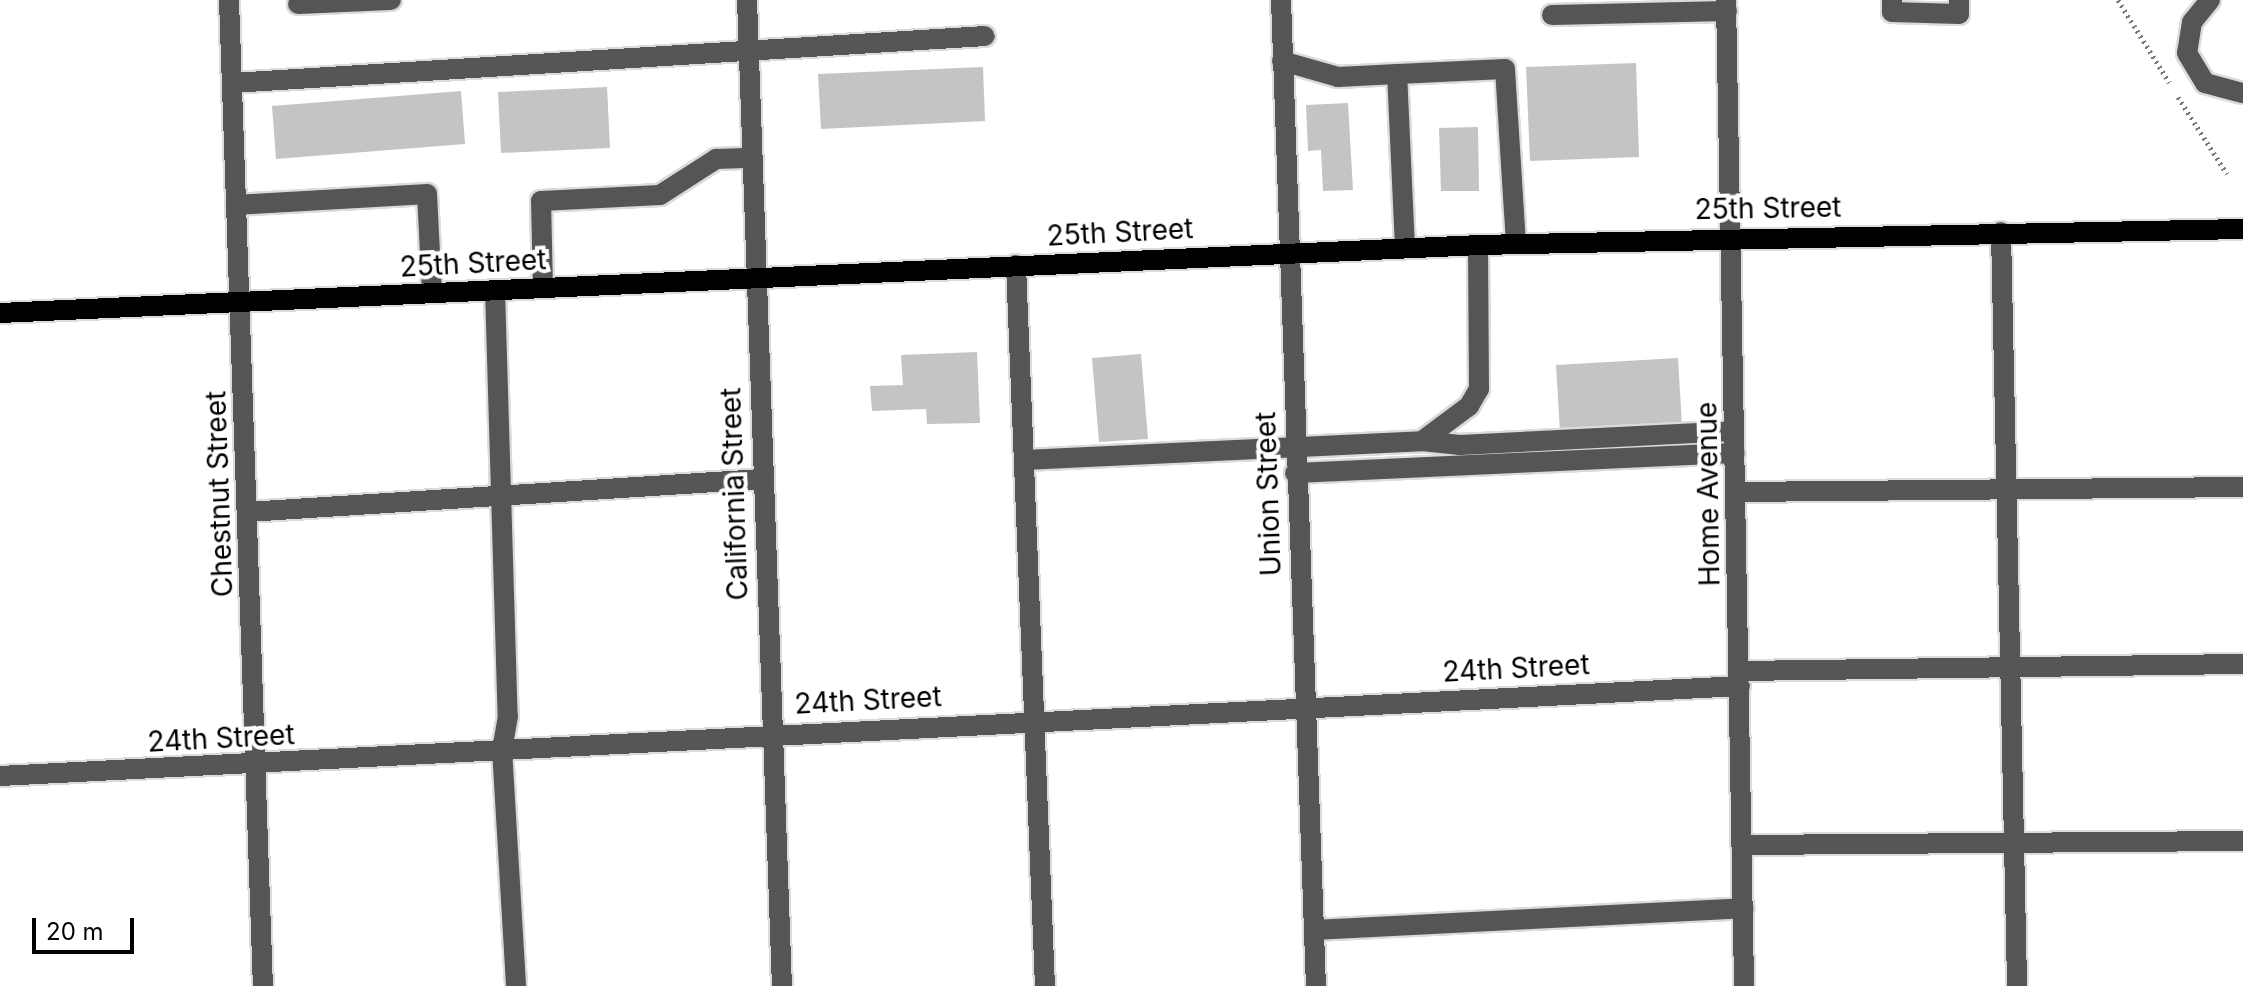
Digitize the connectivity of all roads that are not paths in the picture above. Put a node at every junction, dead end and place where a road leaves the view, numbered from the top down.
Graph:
1 (229, 0) edge
2 (391, 0) edge
3 (747, 0) edge
4 (1281, 0) edge
5 (1892, 0) edge
6 (1959, 0) edge
7 (2210, 0) edge
8 (298, 4) dead end
9 (1726, 5) edge
10 (1552, 15) dead end
11 (985, 36) dead end
12 (750, 52) junction
13 (1282, 61) junction
14 (1397, 74) junction
15 (232, 83) junction
16 (2243, 93) edge
17 (752, 158) junction
18 (236, 205) junction
19 (2243, 229) edge
20 (2001, 232) junction
21 (1730, 236) junction
22 (1516, 244) junction
23 (1478, 245) junction
24 (1405, 248) junction
25 (1287, 253) junction
26 (1016, 265) junction
27 (755, 277) junction
28 (543, 288) junction
29 (495, 290) junction
30 (432, 293) junction
31 (239, 302) junction
32 (0, 313) edge
33 (1734, 431) junction
34 (1422, 441) junction
35 (1294, 447) junction
36 (1735, 453) junction
37 (1024, 460) junction
38 (1295, 473) junction
39 (762, 479) junction
40 (2243, 487) edge
41 (2006, 489) junction
42 (1735, 492) junction
43 (502, 496) junction
44 (247, 512) junction
45 (2243, 664) edge
46 (2010, 667) junction
47 (1740, 678) junction
48 (1304, 706) junction
49 (1035, 719) junction
50 (770, 733) junction
51 (502, 749) junction
52 (258, 765) junction
53 (0, 776) edge
54 (2243, 841) edge
55 (1742, 845) junction
56 (2013, 845) junction
57 (1743, 908) junction
58 (1314, 930) junction
59 (263, 986) edge
60 (516, 986) edge
61 (782, 986) edge
62 (1045, 986) edge
63 (1316, 986) edge
64 (1744, 986) edge
65 (2017, 986) edge

1 - 15 street, Chestnut Street
2 - 8 street
3 - 12 street, California Street
4 - 13 street, Union Street
5 - 6 street
7 - 16 street
9 - 10 street
9 - 21 street, Home Avenue
11 - 12 street
12 - 15 street
12 - 17 street, California Street
13 - 14 street
13 - 25 street, Union Street
14 - 22 street
14 - 24 street
15 - 18 street, Chestnut Street
17 - 27 street, California Street
17 - 28 street
18 - 30 street
18 - 31 street, Chestnut Street
19 - 20 main road, 25th Street
20 - 21 main road, 25th Street
20 - 41 street
21 - 22 main road, 25th Street
21 - 33 street, Home Avenue
22 - 23 main road, 25th Street
23 - 24 main road, 25th Street
23 - 34 street
24 - 25 main road, 25th Street
25 - 26 main road, 25th Street
25 - 35 street, Union Street
26 - 27 main road, 25th Street
26 - 37 street
27 - 28 main road, 25th Street
27 - 39 street, California Street
28 - 29 main road, 25th Street
29 - 30 main road, 25th Street
29 - 43 street
30 - 31 main road, 25th Street
31 - 32 main road, 25th Street
31 - 44 street, Chestnut Street
33 - 34 street
33 - 36 street, Home Avenue
34 - 35 street
35 - 37 street
35 - 38 street, Union Street
36 - 38 street
36 - 42 street, Home Avenue
37 - 49 street
38 - 48 street, Union Street
39 - 43 street
39 - 50 street, California Street
40 - 41 street
41 - 42 street
41 - 46 street
42 - 47 street, Home Avenue
43 - 44 street
43 - 51 street
44 - 52 street, Chestnut Street
45 - 46 street, 24th Street
46 - 47 street, 24th Street
46 - 56 street
47 - 48 street, 24th Street
47 - 55 street, Home Avenue
48 - 49 street, 24th Street
48 - 58 street, Union Street
49 - 50 street, 24th Street
49 - 62 street
50 - 51 street, 24th Street
50 - 61 street, California Street
51 - 52 street, 24th Street
51 - 60 street
52 - 53 street, 24th Street
52 - 59 street, Chestnut Street
54 - 56 street
55 - 56 street
55 - 57 street, Home Avenue
56 - 65 street
57 - 58 street
57 - 64 street, Home Avenue
58 - 63 street, Union Street

